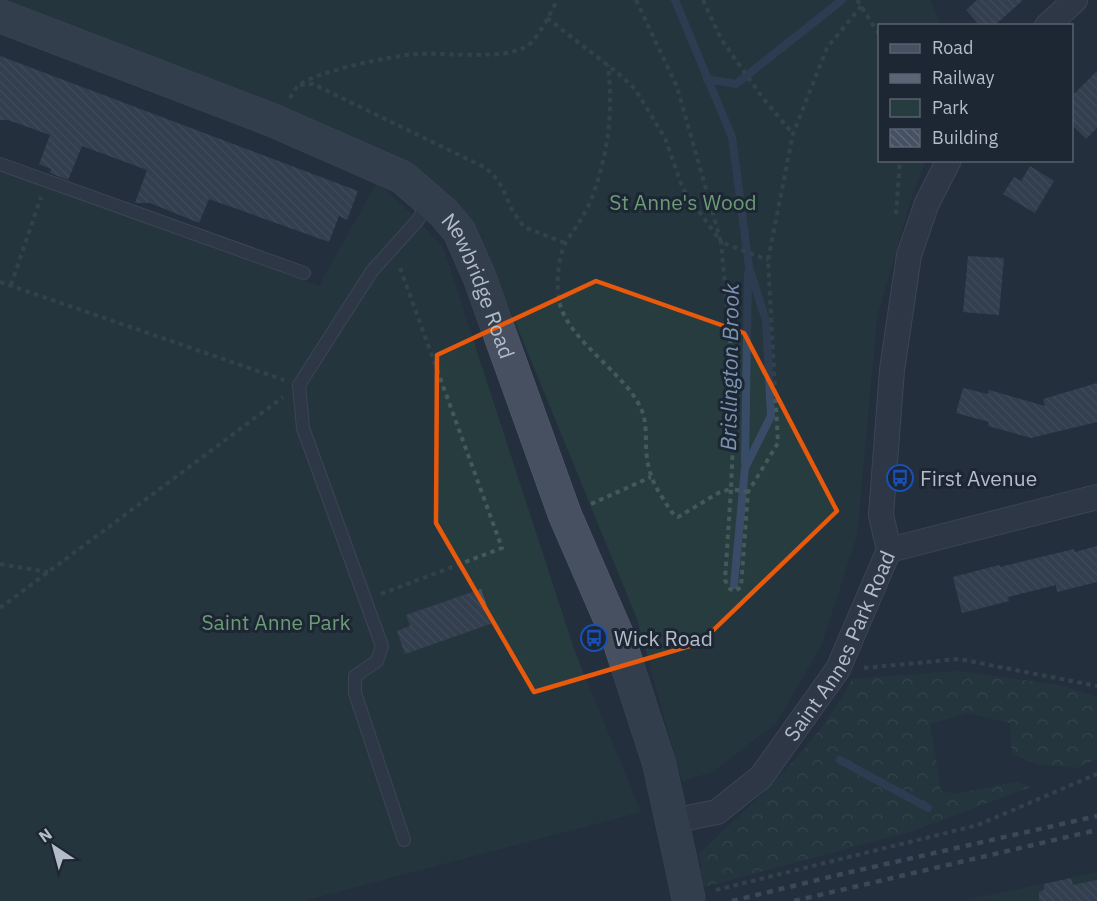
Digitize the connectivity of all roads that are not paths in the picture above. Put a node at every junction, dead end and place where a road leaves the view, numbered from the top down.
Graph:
1 (1075, 0) edge
2 (0, 16) edge
3 (1049, 24) edge
4 (948, 162) edge
5 (0, 164) edge
6 (430, 199) junction
7 (304, 273) dead end
8 (1097, 497) edge
9 (889, 550) junction
10 (672, 821) junction
11 (404, 840) dead end
12 (700, 896) edge

1 - 3 street
2 - 6 street, Newbridge Road
4 - 9 street, Saint Annes Park Road
5 - 7 lane
6 - 10 street, Newbridge Road
6 - 11 lane
8 - 9 street
9 - 10 street, Saint Annes Park Road
10 - 12 street, bridge

